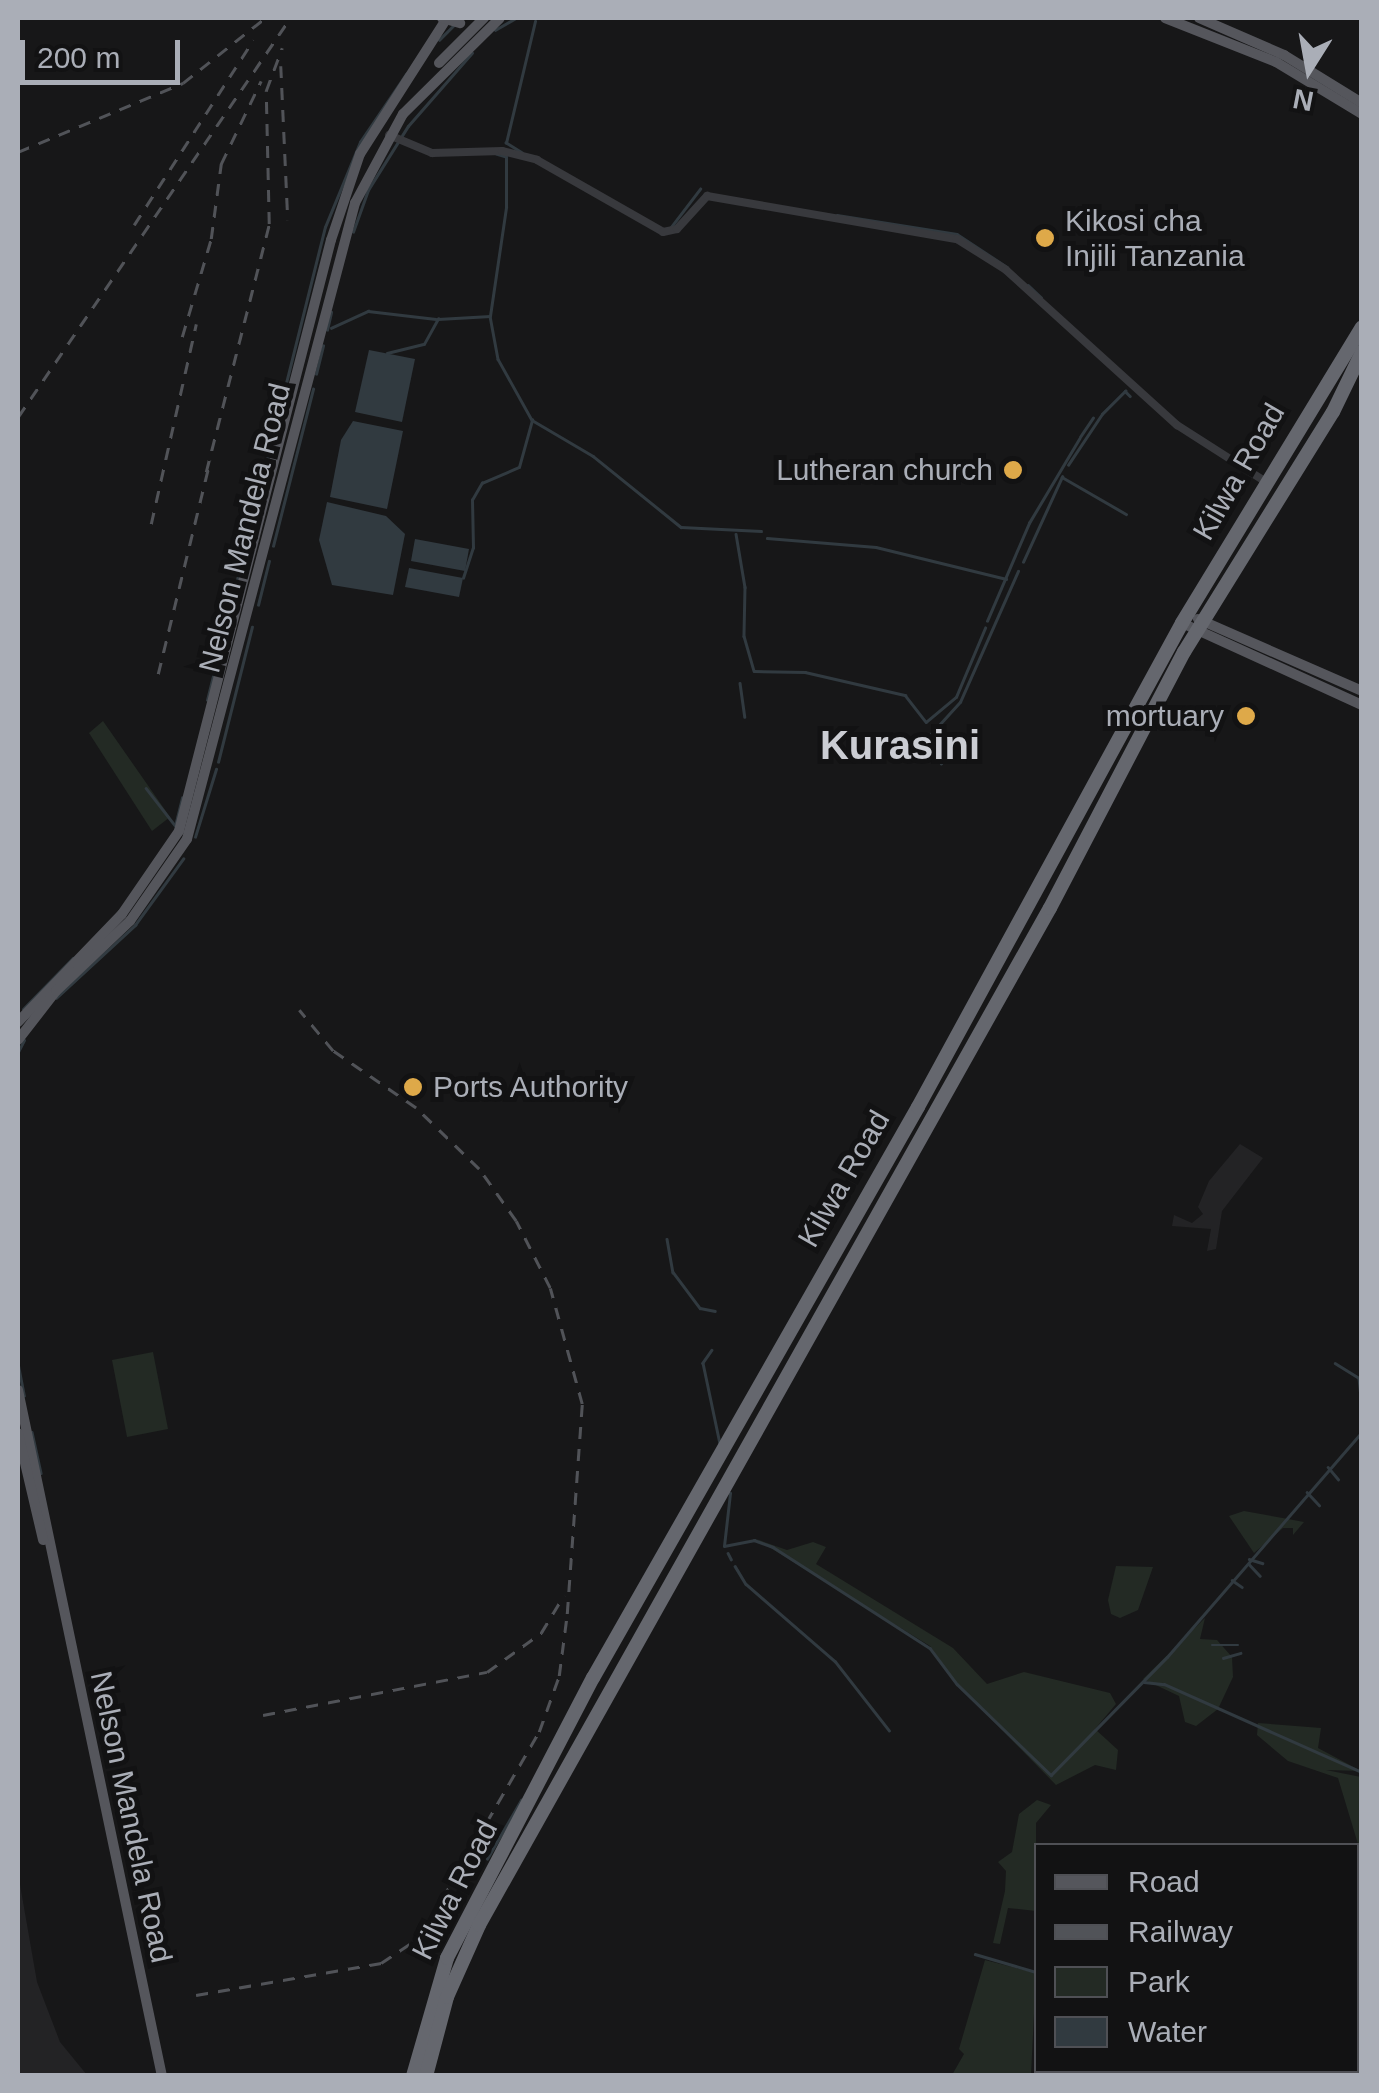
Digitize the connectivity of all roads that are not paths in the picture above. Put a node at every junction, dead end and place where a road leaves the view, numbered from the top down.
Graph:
1 (480, 18) edge
2 (500, 18) edge
3 (1165, 18) edge
4 (1200, 18) edge
5 (443, 20) edge
6 (1362, 103) edge
7 (403, 114) junction
8 (1362, 114) edge
9 (389, 135) junction
10 (1362, 316) edge
11 (1362, 327) edge
12 (1362, 352) edge
13 (1362, 366) edge
14 (1313, 398) junction
15 (1333, 412) junction
16 (1266, 482) junction
17 (1185, 618) junction
18 (1205, 628) junction
19 (1362, 691) edge
20 (1362, 706) edge
21 (18, 1022) edge
22 (18, 1040) edge
23 (18, 1390) edge
24 (18, 1433) edge
25 (53, 1569) junction
26 (162, 2076) edge
27 (413, 2076) edge
28 (426, 2076) edge

1 - 5 main road, bridge
1 - 7 main road
2 - 7 main road, Nelson Mandela Road
3 - 8 main road
4 - 6 main road
5 - 21 main road, Nelson Mandela Road
7 - 9 main road, Nelson Mandela Road
9 - 16 street
9 - 22 main road, Nelson Mandela Road
10 - 14 highway
11 - 14 highway, Kilwa Road
12 - 15 highway, Kilwa Road
13 - 15 highway
14 - 16 highway, Kilwa Road
15 - 18 highway, Kilwa Road
16 - 17 highway, Kilwa Road
17 - 18 main road
17 - 27 highway, Kilwa Road
18 - 19 main road
18 - 20 main road
18 - 28 highway, Kilwa Road
23 - 25 main road, Nelson Mandela Road
24 - 25 main road, Nelson Mandela Road
25 - 26 main road, Nelson Mandela Road

